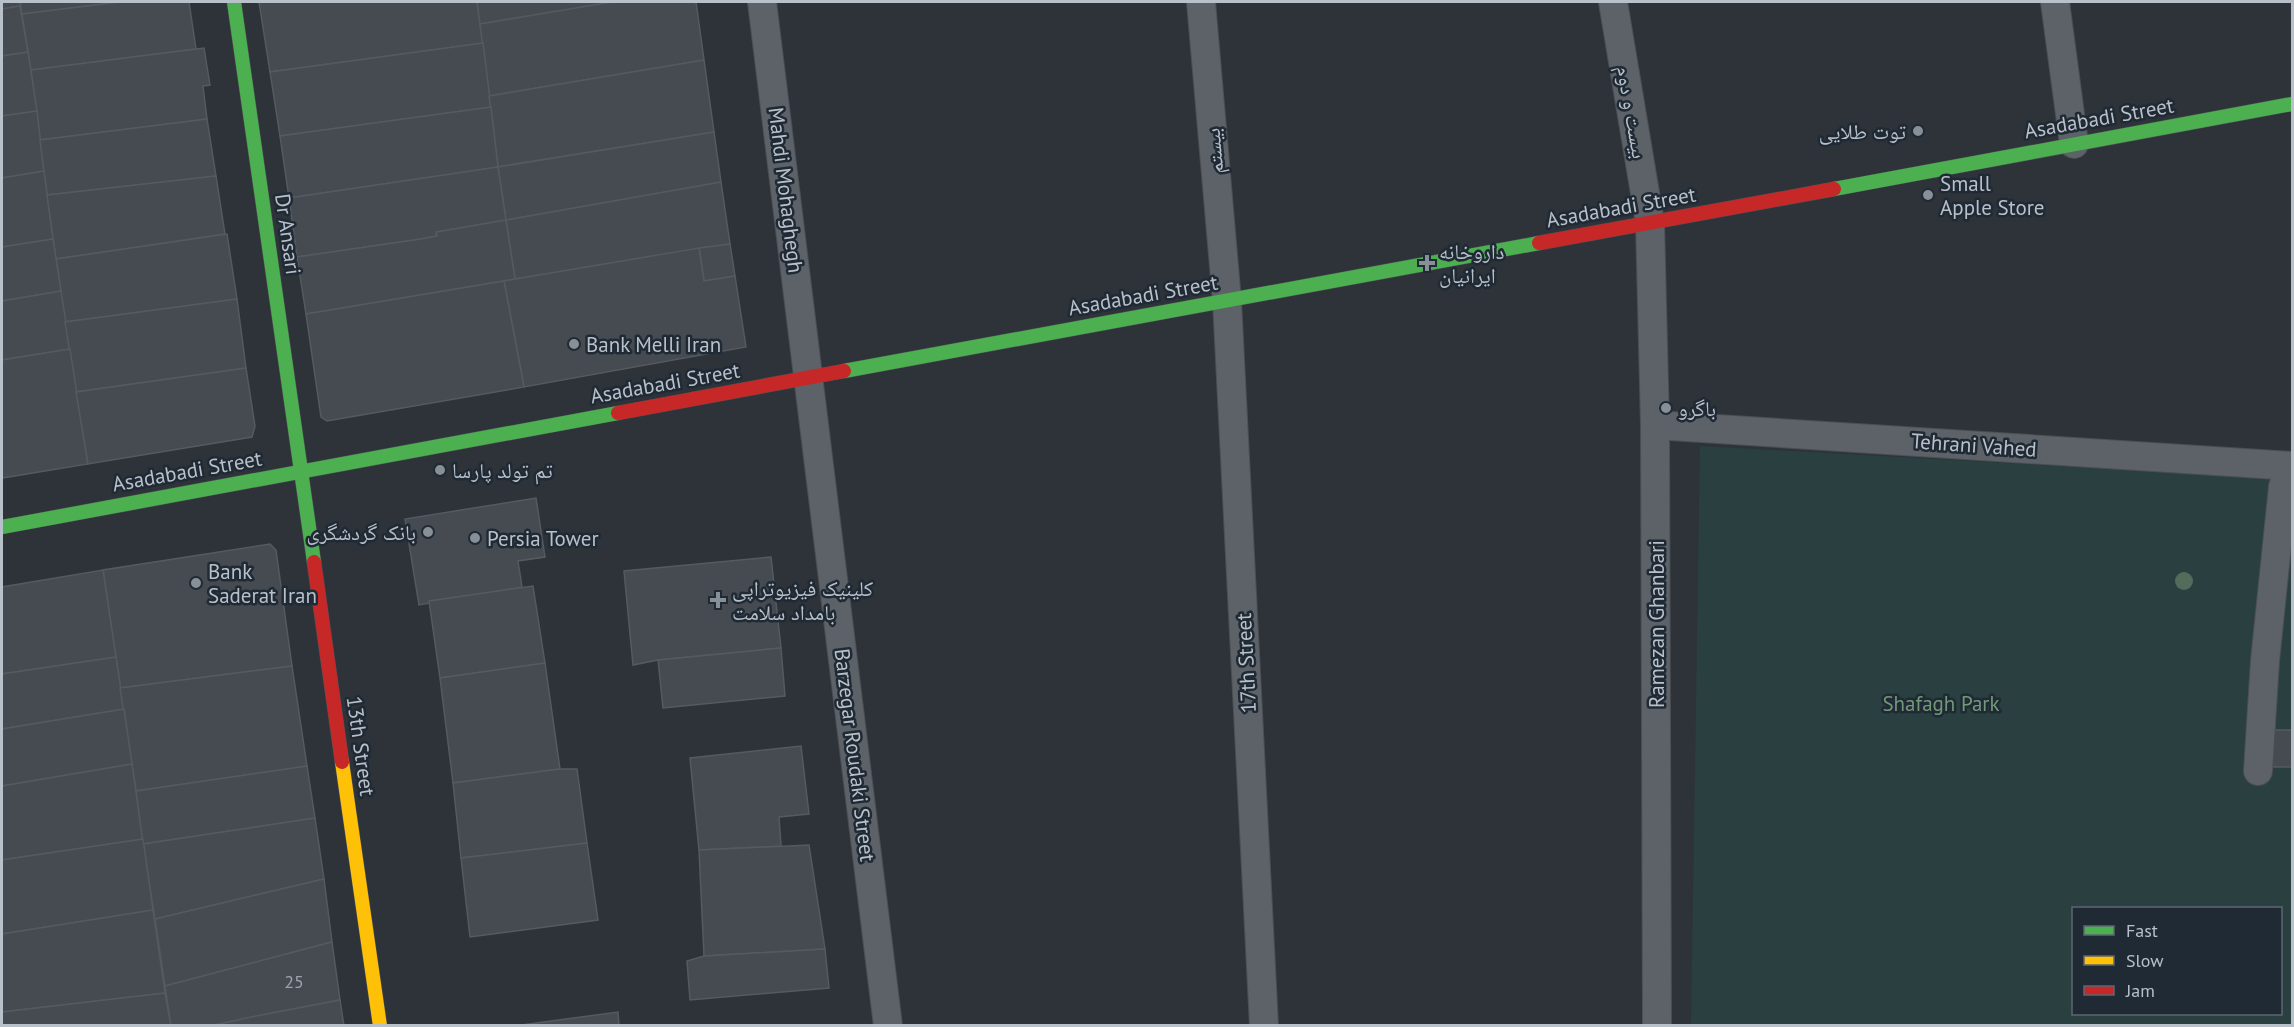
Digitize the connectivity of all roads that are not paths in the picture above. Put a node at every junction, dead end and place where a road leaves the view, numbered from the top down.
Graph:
1 (234, 2) edge
2 (762, 2) edge
3 (1201, 2) edge
4 (1613, 2) edge
5 (2055, 2) edge
6 (2292, 104) edge
7 (2074, 144) junction
8 (1650, 223) junction
9 (1227, 301) junction
10 (809, 378) junction
11 (1655, 425) junction
12 (2291, 466) edge
13 (301, 472) junction
14 (2, 527) edge
15 (2258, 771) dead end
16 (380, 1026) edge
17 (888, 1026) edge
18 (1264, 1026) edge
19 (1657, 1026) edge

1 - 13 main road, Dr Ansari
2 - 10 street, Mahdi Mohaghegh
3 - 9 street, بیستم
4 - 8 street, بیست و دوم
5 - 7 street
6 - 7 main road, Asadabadi Street
7 - 8 main road, Asadabadi Street
8 - 9 main road, Asadabadi Street
8 - 11 street, Ramezan Ghanbari
9 - 10 main road, Asadabadi Street
9 - 18 street, 17th Street
10 - 13 main road, Asadabadi Street
10 - 17 street, Barzegar Roudaki Street
11 - 12 street, Tehrani Vahed
11 - 19 street, Ramezan Ghanbari
12 - 15 street
13 - 14 main road, Asadabadi Street
13 - 16 main road, 13th Street

